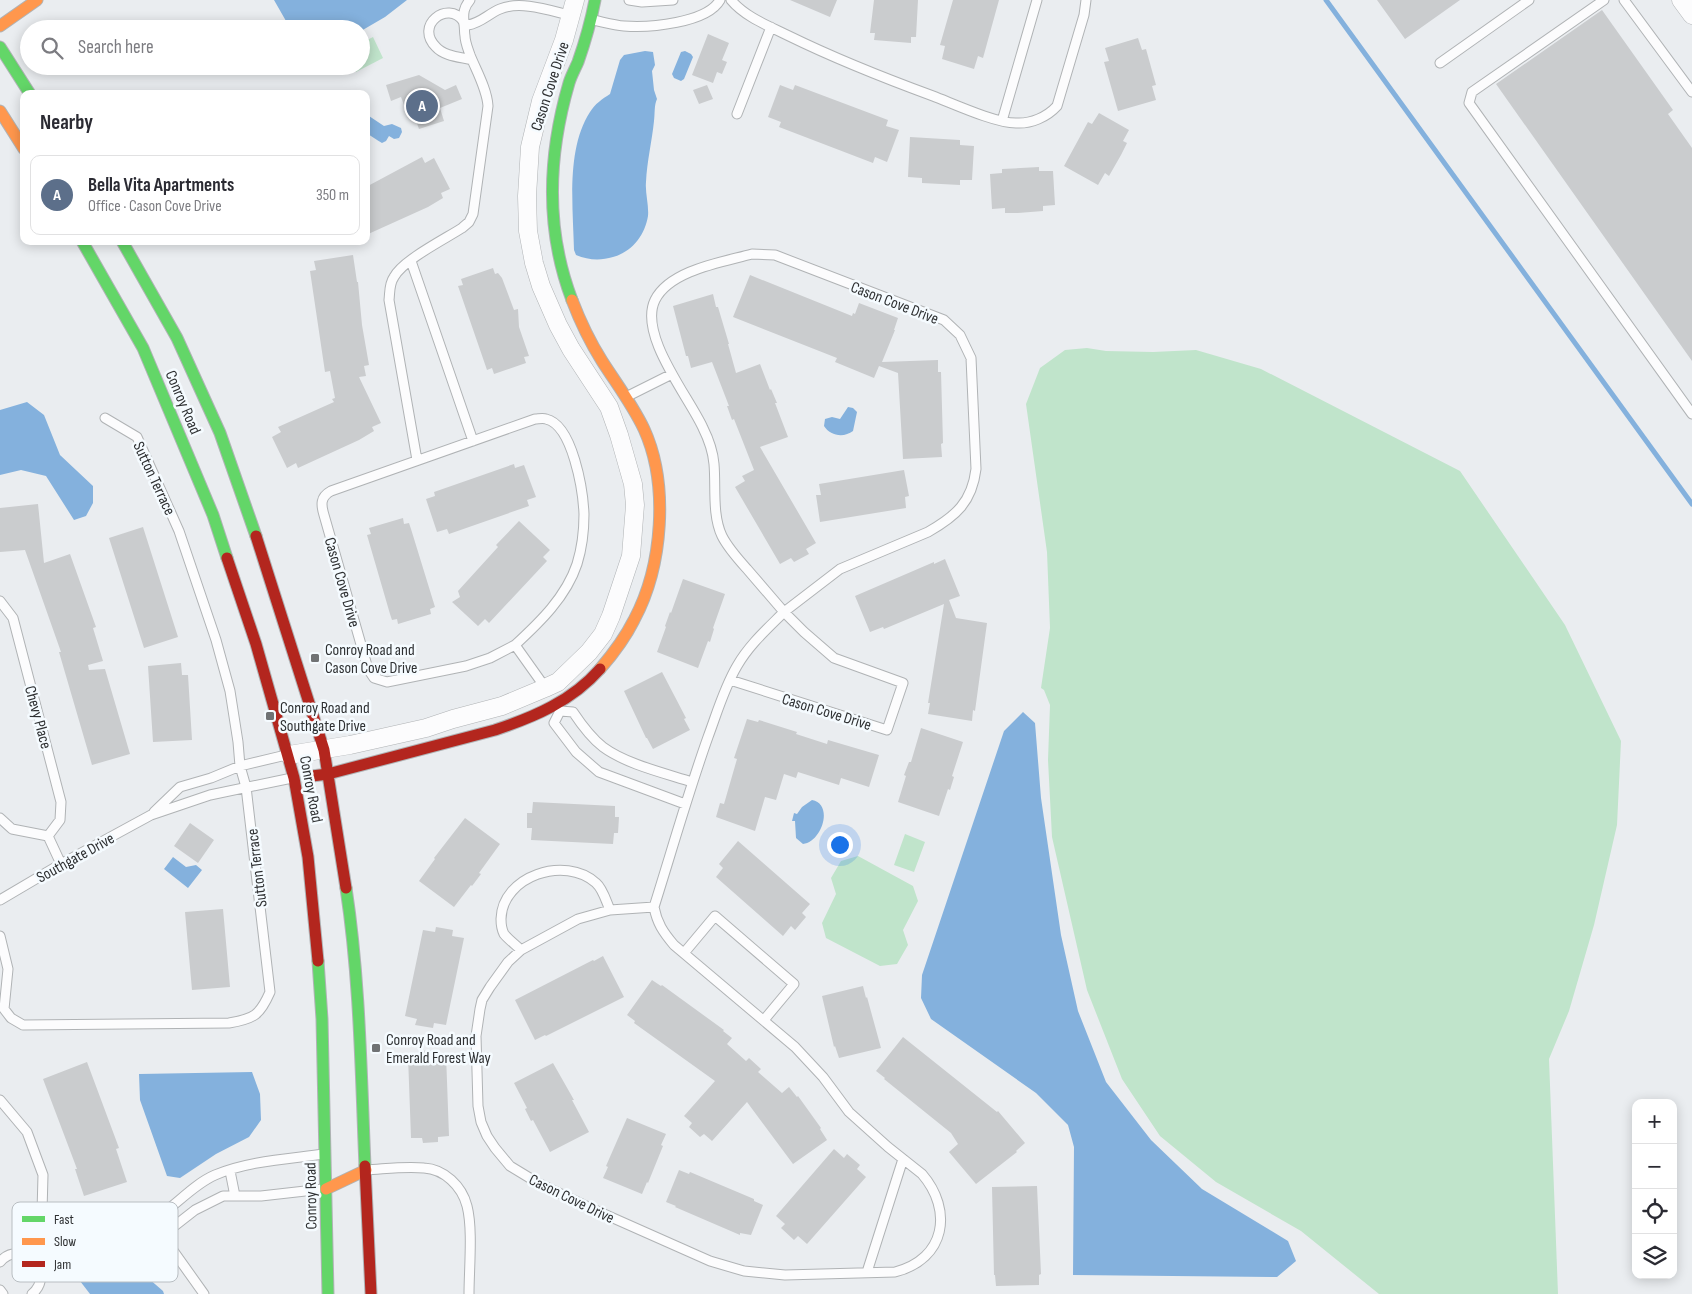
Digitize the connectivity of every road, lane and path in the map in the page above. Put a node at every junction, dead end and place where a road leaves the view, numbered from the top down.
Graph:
1 (37, 0) edge
2 (470, 0) edge
3 (595, 0) edge
4 (630, 0) edge
5 (673, 0) edge
6 (720, 0) edge
7 (731, 0) edge
8 (1036, 0) edge
9 (1086, 0) edge
10 (1529, 0) edge
11 (1604, 0) edge
12 (1624, 0) edge
13 (1681, 0) edge
14 (573, 8) edge
15 (1692, 16) edge
16 (592, 20) junction
17 (464, 22) junction
18 (0, 26) edge
19 (771, 27) junction
20 (0, 47) edge
21 (472, 60) junction
22 (1440, 63) dead end
23 (27, 90) edge
24 (1692, 92) edge
25 (0, 111) edge
26 (737, 114) dead end
27 (1002, 121) junction
28 (20, 143) edge
29 (84, 245) edge
30 (124, 245) edge
31 (410, 261) junction
32 (672, 374) junction
33 (626, 396) junction
34 (609, 407) junction
35 (1692, 414) edge
36 (105, 418) dead end
37 (473, 441) junction
38 (417, 460) junction
39 (0, 601) edge
40 (784, 612) junction
41 (515, 645) junction
42 (730, 680) junction
43 (546, 688) junction
44 (558, 708) junction
45 (324, 750) junction
46 (289, 755) junction
47 (240, 766) junction
48 (328, 774) junction
49 (294, 778) junction
50 (692, 782) junction
51 (246, 787) junction
52 (685, 804) junction
53 (151, 815) junction
54 (0, 818) edge
55 (48, 836) junction
56 (61, 864) junction
57 (0, 900) edge
58 (654, 907) junction
59 (610, 910) junction
60 (0, 936) edge
61 (522, 950) junction
62 (684, 953) junction
63 (764, 1020) junction
64 (0, 1100) edge
65 (329, 1155) junction
66 (903, 1160) junction
67 (350, 1163) dead end
68 (366, 1170) junction
69 (230, 1171) junction
70 (326, 1189) junction
71 (234, 1196) junction
72 (42, 1202) edge
73 (177, 1202) edge
74 (178, 1223) edge
75 (12, 1254) edge
76 (178, 1257) edge
77 (0, 1262) edge
78 (867, 1272) junction
79 (40, 1282) edge
80 (0, 1290) edge
81 (3, 1294) edge
82 (32, 1294) edge
83 (204, 1294) edge
84 (328, 1294) edge
85 (371, 1294) edge
86 (469, 1294) edge

1 - 18 main road
2 - 17 lane
3 - 16 main road, Cason Cove Drive
4 - 5 lane
6 - 16 lane
7 - 19 lane
8 - 27 lane
9 - 27 lane
10 - 22 lane
11 - 35 lane
12 - 24 lane
13 - 15 street
14 - 16 lane
14 - 17 lane
14 - 34 street, Cason Cove Drive
16 - 33 main road, Cason Cove Drive
17 - 21 lane
17 - 21 lane
19 - 26 lane
19 - 27 lane
20 - 23 main road
21 - 31 lane
25 - 28 main road
29 - 46 main road, Conroy Road
30 - 45 main road, Conroy Road
31 - 37 lane
31 - 38 lane
32 - 33 lane
32 - 40 lane, Cason Cove Drive
32 - 40 lane, Cason Cove Drive
33 - 34 lane
33 - 44 main road, Cason Cove Drive
34 - 43 street, Cason Cove Drive
36 - 47 lane, Sutton Terrace
37 - 38 lane, Cason Cove Drive
37 - 41 lane, Cason Cove Drive
38 - 41 lane, Cason Cove Drive
39 - 55 lane, Chevy Place
40 - 42 lane, Cason Cove Drive
40 - 42 lane, Cason Cove Drive
41 - 43 lane
42 - 50 lane, Cason Cove Drive
43 - 44 lane
43 - 45 street, Cason Cove Drive
44 - 48 main road, Cason Cove Drive
44 - 50 lane
44 - 52 lane
45 - 46 street, Cason Cove Drive
45 - 48 main road, Conroy Road
46 - 47 lane, Southgate Drive
46 - 49 main road, Conroy Road
47 - 51 lane, Sutton Terrace
47 - 53 lane, Southgate Drive
48 - 49 main road, Cason Cove Drive
48 - 68 main road, Conroy Road
49 - 51 lane, Southgate Drive
49 - 65 main road, Conroy Road
50 - 52 lane, Cason Cove Drive
51 - 53 lane, Southgate Drive
51 - 60 lane, Sutton Terrace
52 - 58 lane, Cason Cove Drive
53 - 56 lane, Southgate Drive
54 - 55 lane
55 - 56 lane
56 - 57 lane, Southgate Drive
58 - 59 lane, Cason Cove Drive
58 - 62 lane, Cason Cove Drive
59 - 61 lane, Cason Cove Drive
59 - 61 lane
61 - 78 lane, Cason Cove Drive
62 - 63 lane, Cason Cove Drive
62 - 63 lane
63 - 66 lane, Cason Cove Drive
64 - 72 lane
65 - 69 lane
65 - 70 main road, Conroy Road
66 - 78 lane
66 - 78 lane, Cason Cove Drive
67 - 68 main road
68 - 70 main road
68 - 85 main road, Conroy Road
68 - 86 lane
69 - 71 lane
69 - 73 lane
70 - 71 lane
70 - 84 main road, Conroy Road
71 - 74 lane
75 - 77 lane
76 - 83 lane
79 - 82 lane
80 - 81 lane

